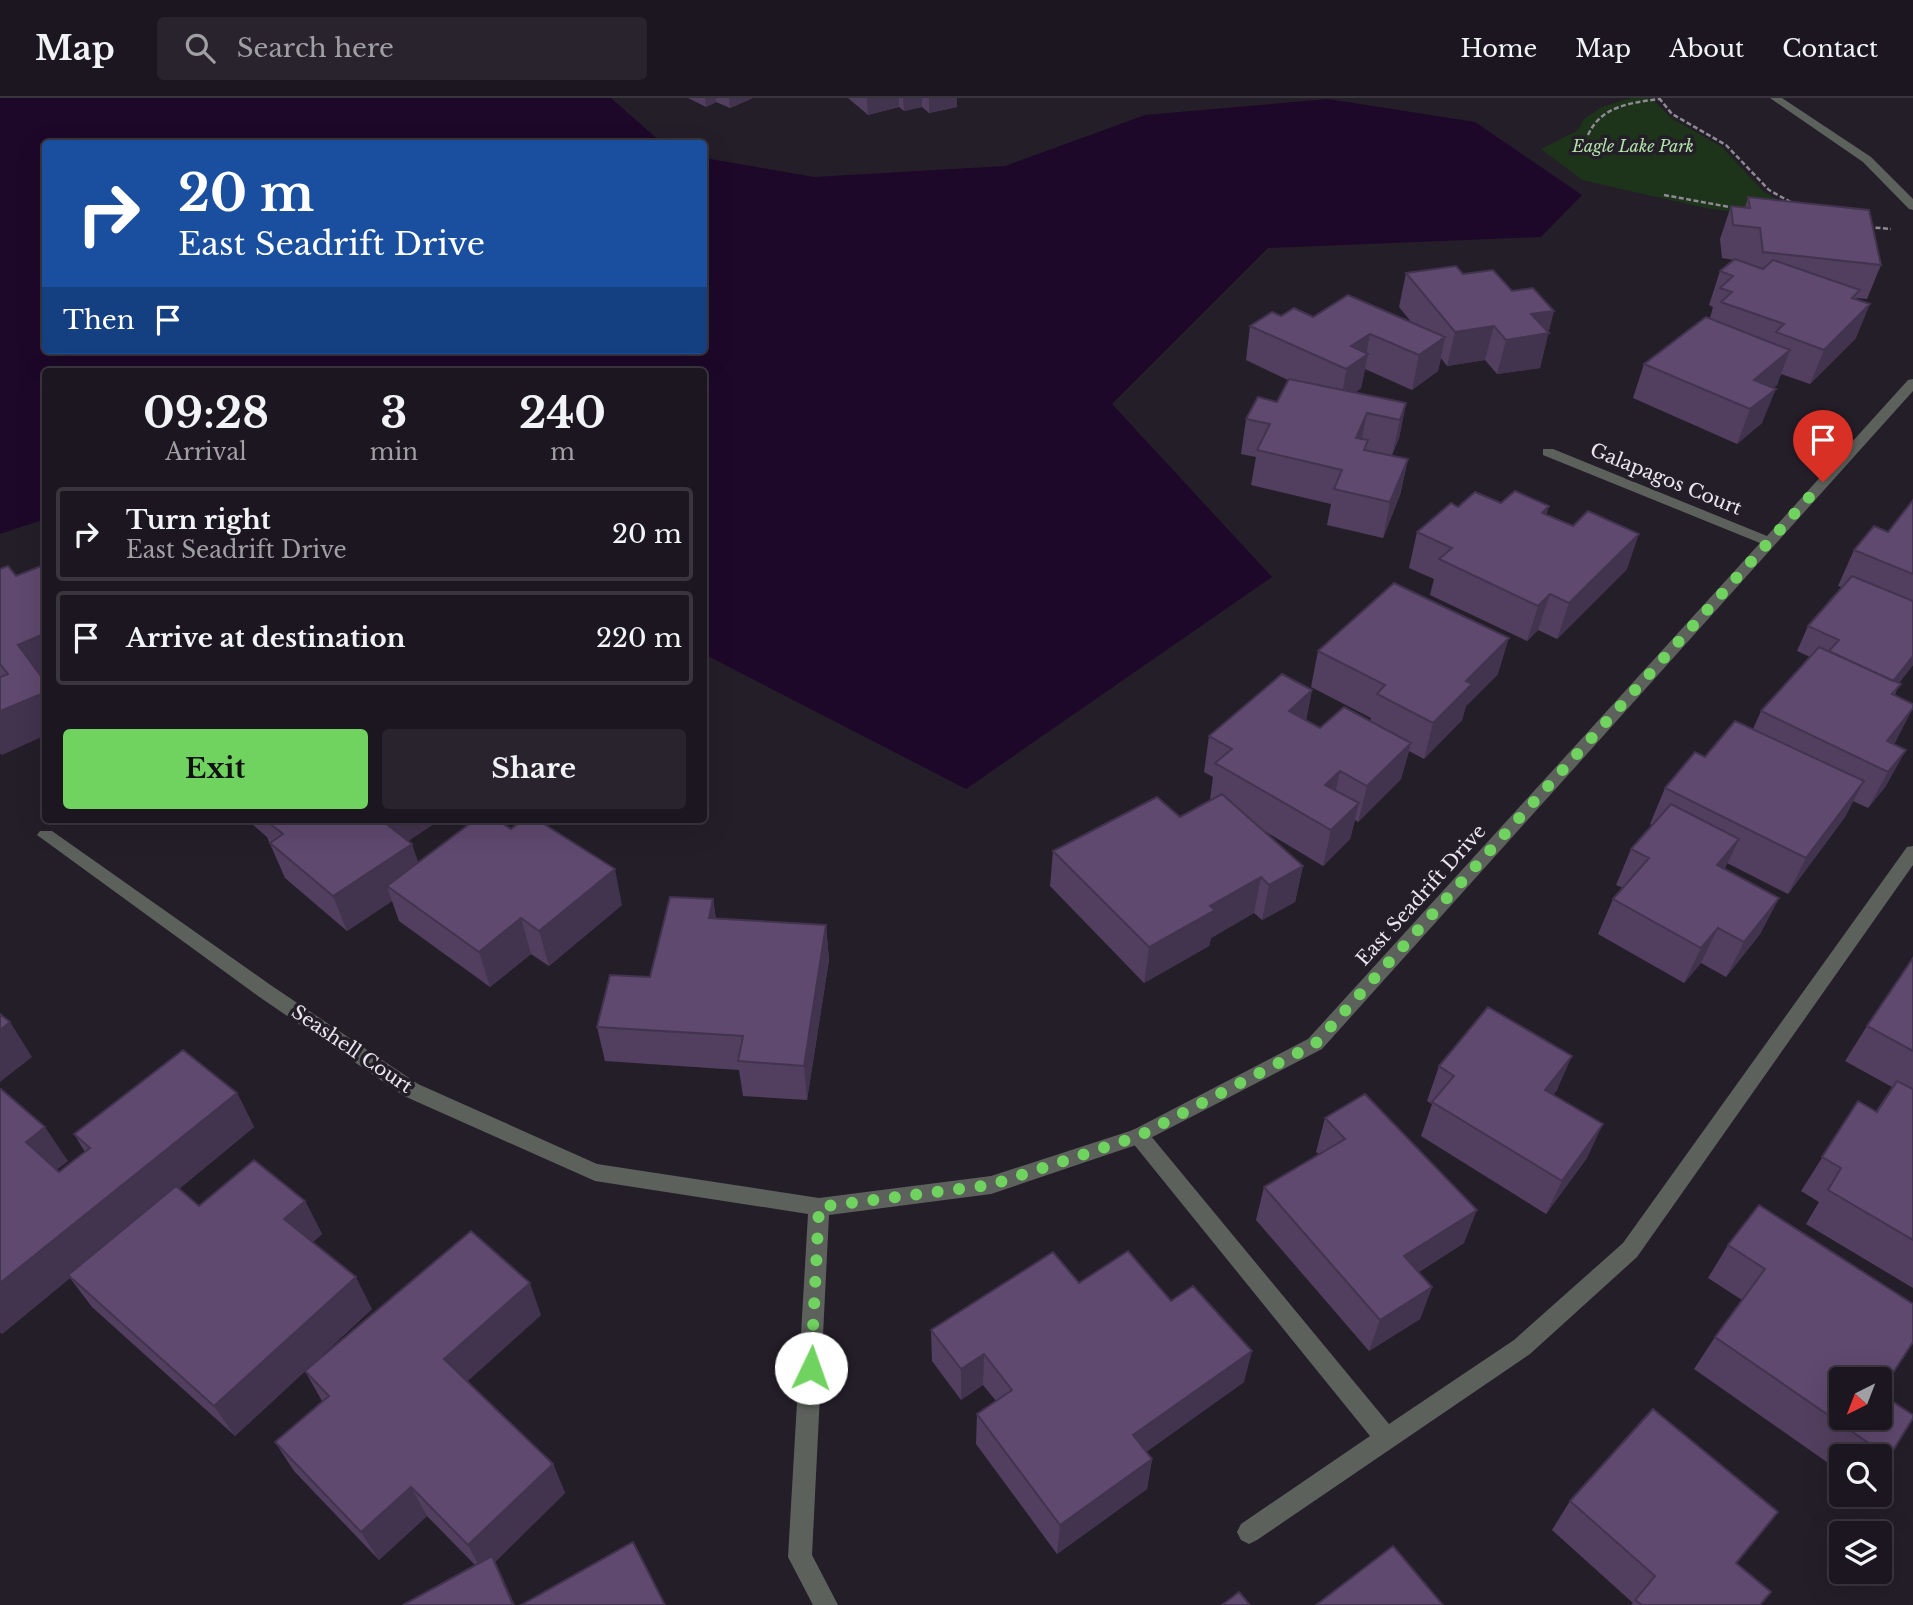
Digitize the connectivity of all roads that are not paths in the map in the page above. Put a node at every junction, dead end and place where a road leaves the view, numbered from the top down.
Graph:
1 (1775, 98) edge
2 (1913, 206) edge
3 (1913, 383) edge
4 (1548, 452) dead end
5 (1769, 542) junction
6 (46, 835) dead end
7 (1913, 852) edge
8 (1139, 1136) junction
9 (819, 1207) junction
10 (1387, 1439) junction
11 (1250, 1532) dead end
12 (826, 1605) edge

1 - 2 street
3 - 5 street, East Seadrift Drive
4 - 5 street, Galapagos Court
5 - 8 street, East Seadrift Drive
6 - 9 street, Seashell Court
7 - 10 street
8 - 9 street, East Seadrift Drive
8 - 10 street
9 - 12 street
10 - 11 street

